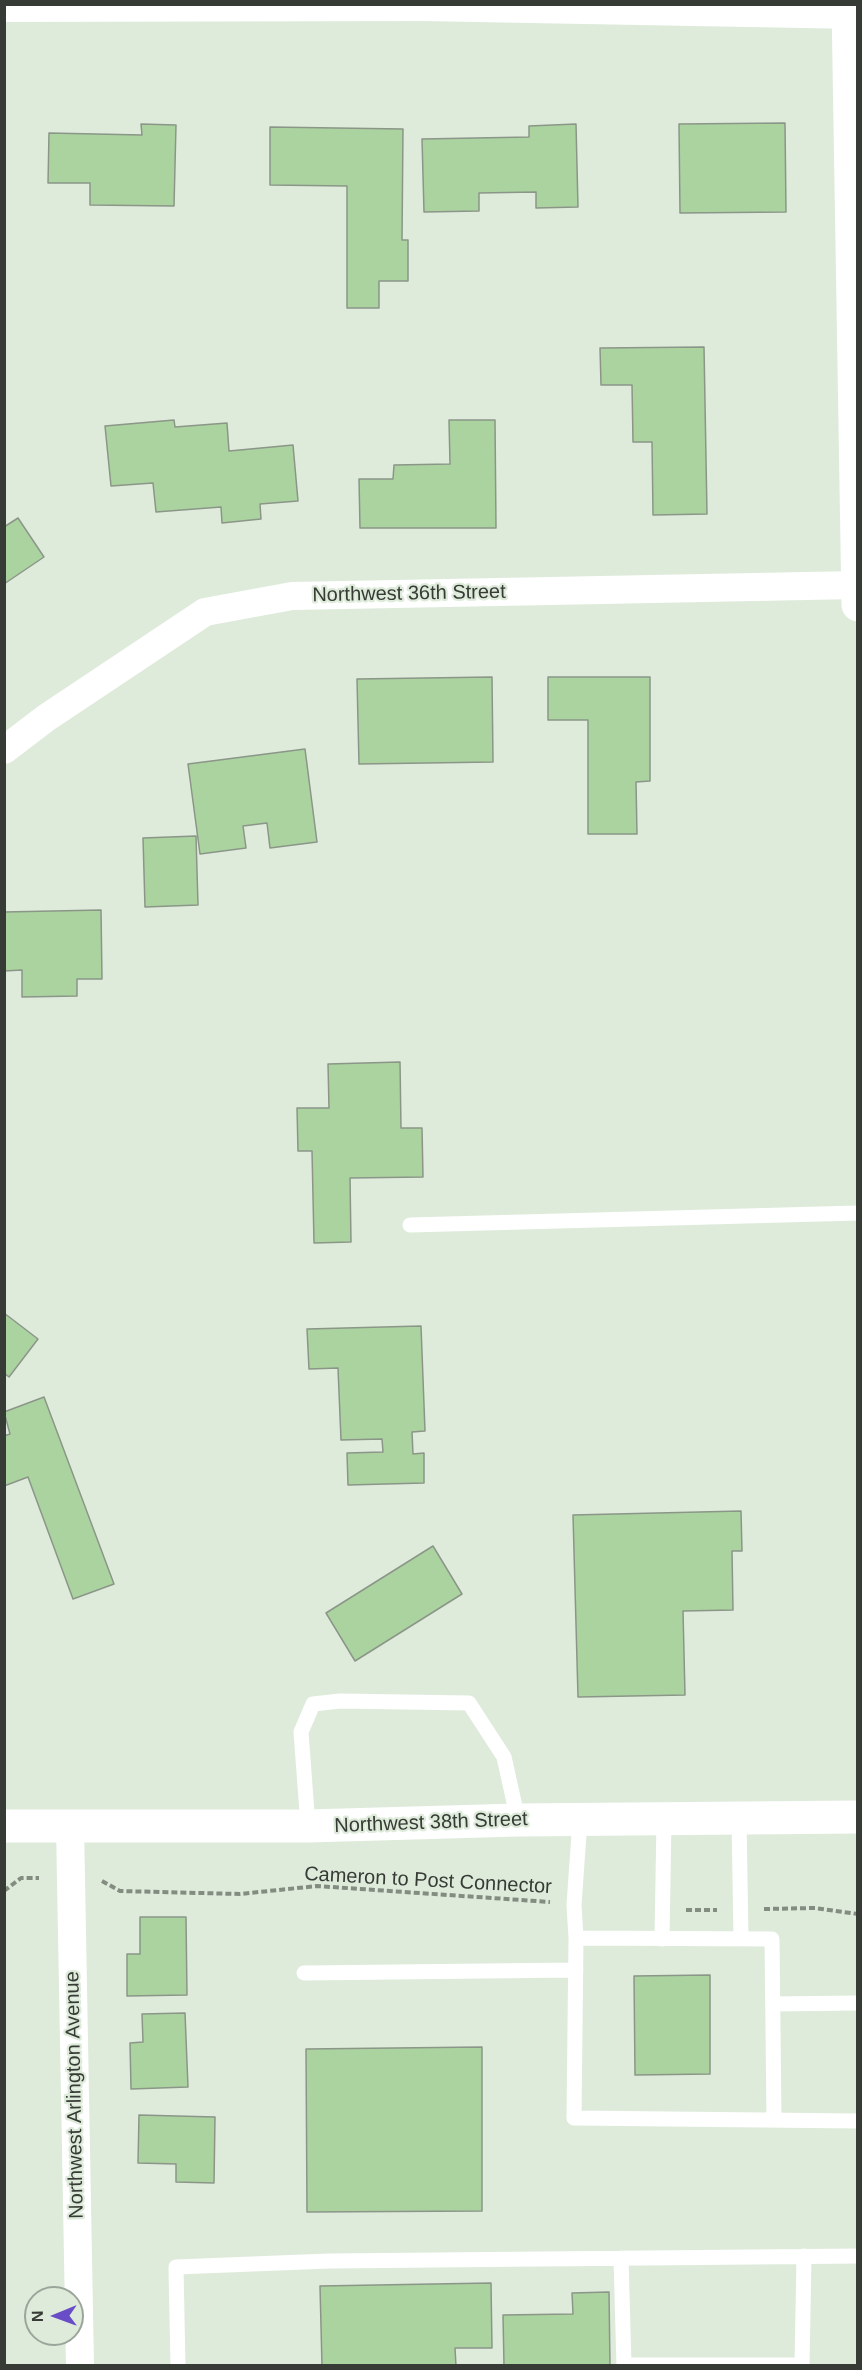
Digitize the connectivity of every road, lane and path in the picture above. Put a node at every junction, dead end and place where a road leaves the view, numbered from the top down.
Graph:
1 (4, 8) edge
2 (851, 12) edge
3 (857, 585) edge
4 (858, 605) edge
5 (4, 750) edge
6 (858, 1214) edge
7 (410, 1225) dead end
8 (858, 1817) edge
9 (739, 1818) junction
10 (664, 1819) junction
11 (518, 1820) junction
12 (580, 1820) junction
13 (70, 1825) junction
14 (4, 1826) edge
15 (308, 1826) junction
16 (71, 1878) junction
17 (4, 1891) edge
18 (574, 1905) junction
19 (742, 1909) junction
20 (662, 1911) junction
21 (858, 1914) edge
22 (576, 1938) junction
23 (662, 1939) junction
24 (741, 1939) junction
25 (576, 1970) junction
26 (304, 1973) dead end
27 (858, 2003) edge
28 (773, 2004) junction
29 (774, 2120) junction
30 (858, 2121) edge
31 (804, 2256) junction
32 (858, 2256) edge
33 (621, 2258) junction
34 (624, 2365) edge
35 (802, 2365) edge
36 (80, 2366) edge
37 (178, 2366) edge

1 - 2 street
2 - 3 main road
3 - 4 main road
3 - 5 street, Northwest 36th Street
6 - 7 lane
8 - 9 main road, Northwest 38th Street
9 - 10 main road, Northwest 38th Street
9 - 19 lane
10 - 12 main road, Northwest 38th Street
10 - 20 lane
11 - 12 main road, Northwest 38th Street
11 - 15 main road, Northwest 38th Street
11 - 15 lane
12 - 18 lane
13 - 14 main road, Northwest 38th Street
13 - 15 main road, Northwest 38th Street
13 - 16 street, Northwest Arlington Avenue
16 - 17 path, Cameron to Post Connector
16 - 18 path, Cameron to Post Connector
16 - 36 street, Northwest Arlington Avenue
18 - 22 lane
19 - 20 path
19 - 21 path
19 - 24 lane
20 - 23 lane
22 - 23 lane
22 - 25 lane
23 - 24 lane
24 - 28 lane
25 - 26 lane
25 - 29 lane
27 - 28 lane
28 - 29 lane
29 - 30 lane
31 - 32 lane
31 - 33 lane
31 - 35 lane
33 - 34 lane
33 - 37 lane
34 - 35 lane

